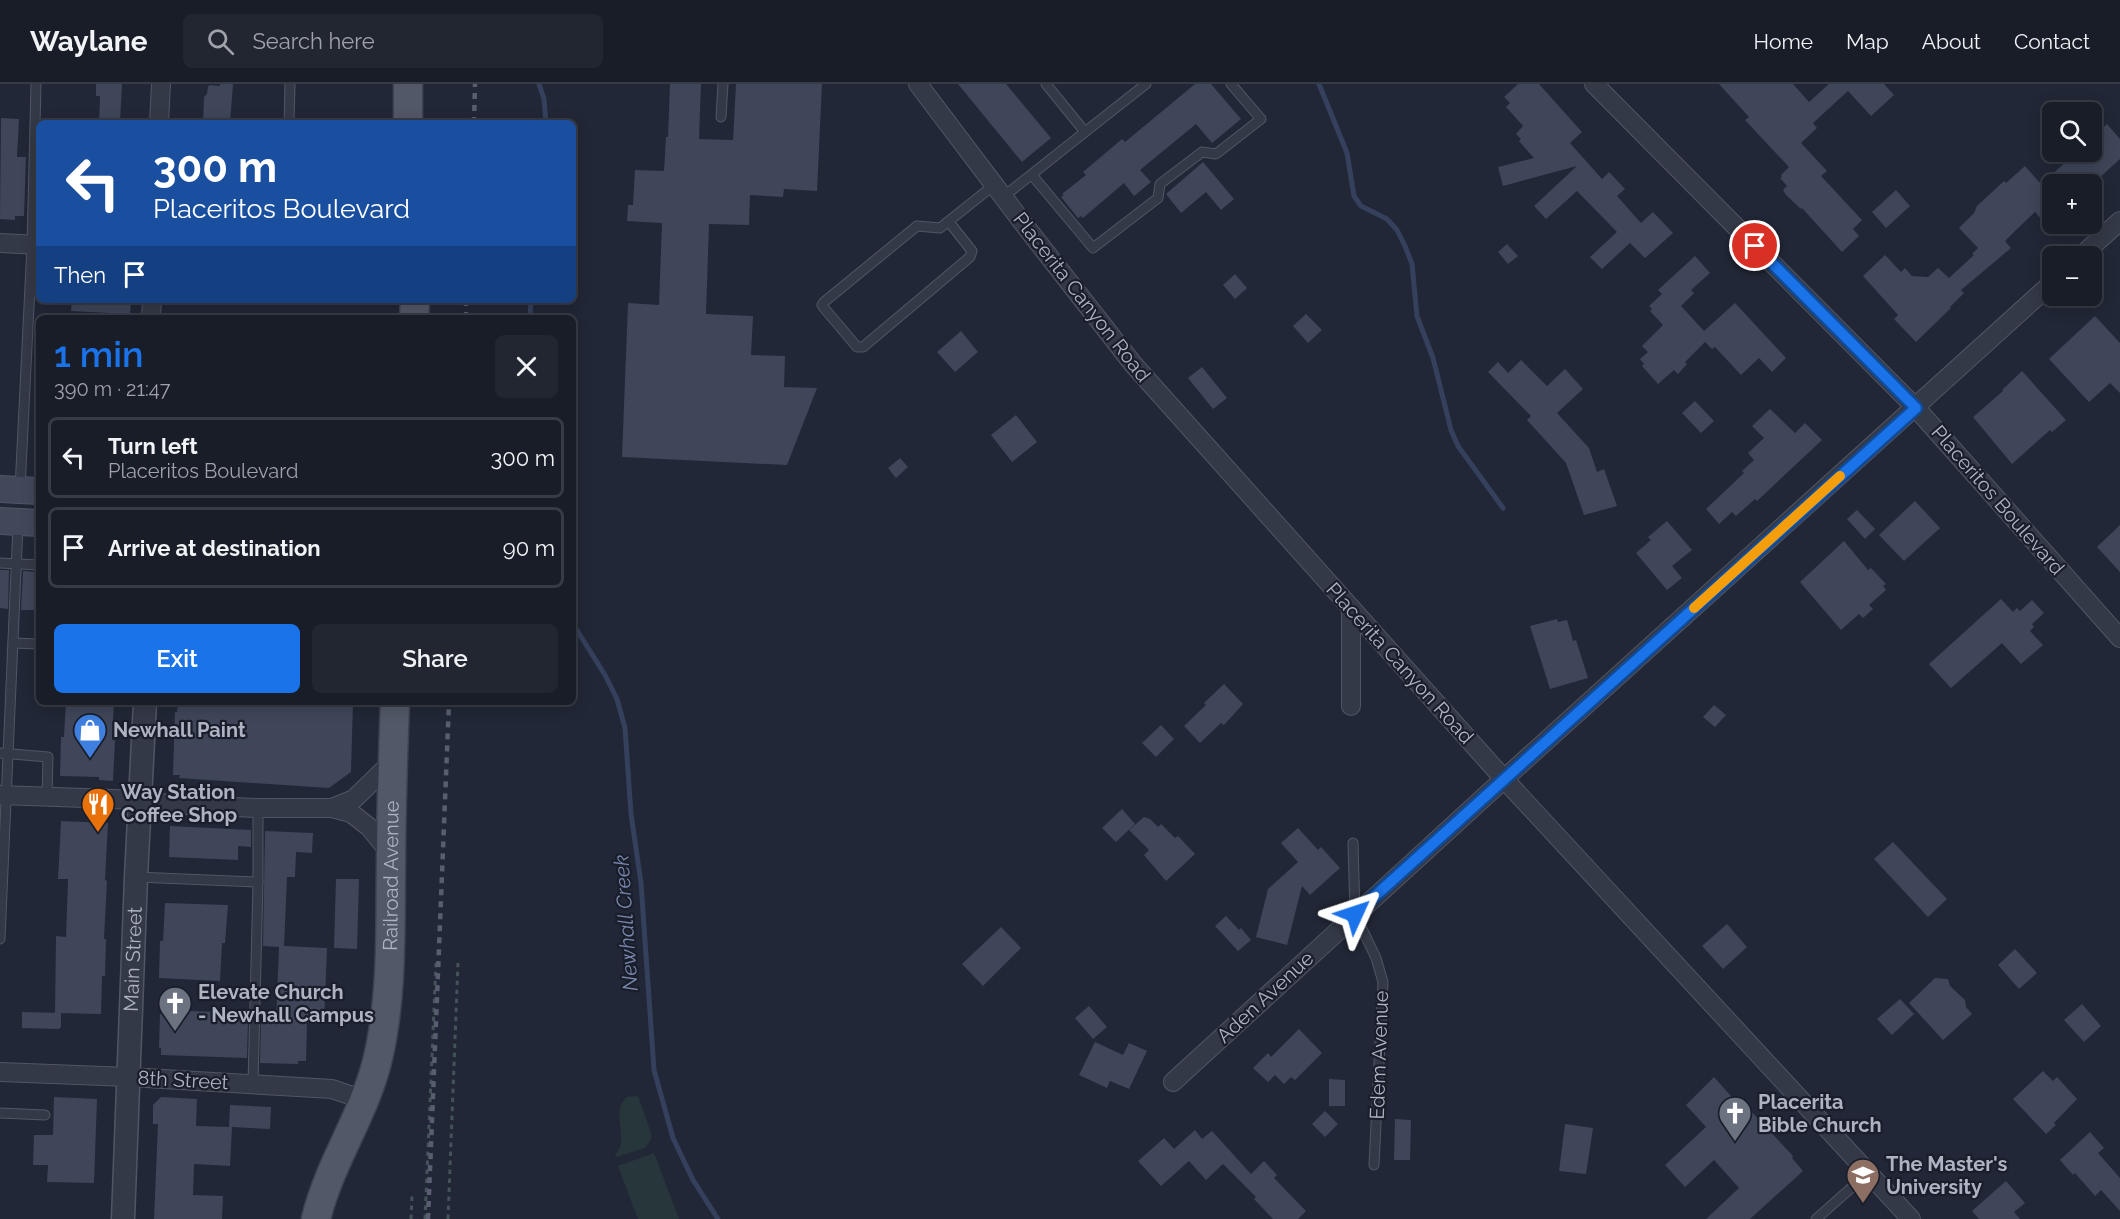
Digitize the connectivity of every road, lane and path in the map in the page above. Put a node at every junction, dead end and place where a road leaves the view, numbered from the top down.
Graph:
1 (36, 84) edge
2 (161, 84) edge
3 (290, 84) edge
4 (408, 84) edge
5 (723, 84) edge
6 (918, 84) edge
7 (1046, 84) edge
8 (1146, 84) edge
9 (1231, 84) edge
10 (1594, 84) edge
11 (721, 117) dead end
12 (159, 120) edge
13 (289, 120) edge
14 (408, 120) edge
15 (1085, 132) junction
16 (1032, 175) junction
17 (998, 191) junction
18 (2120, 221) edge
19 (949, 222) junction
20 (0, 243) edge
21 (36, 245) edge
22 (2092, 246) edge
23 (2042, 292) edge
24 (1916, 408) junction
25 (20, 490) edge
26 (19, 522) edge
27 (0, 562) edge
28 (17, 563) junction
29 (36, 565) edge
30 (1351, 608) junction
31 (2120, 638) edge
32 (13, 643) junction
33 (36, 644) edge
34 (145, 705) edge
35 (395, 705) edge
36 (1351, 706) dead end
37 (4, 753) edge
38 (393, 761) junction
39 (1504, 779) junction
40 (3, 796) edge
41 (47, 798) junction
42 (140, 800) junction
43 (258, 808) junction
44 (332, 808) junction
45 (1353, 843) dead end
46 (391, 854) junction
47 (136, 877) junction
48 (258, 882) junction
49 (1355, 914) junction
50 (0, 939) edge
51 (436, 962) dead end
52 (458, 963) dead end
53 (0, 1072) edge
54 (129, 1077) junction
55 (1173, 1082) dead end
56 (253, 1084) junction
57 (364, 1100) junction
58 (0, 1113) edge
59 (45, 1115) dead end
60 (1374, 1165) dead end
61 (1868, 1173) junction
62 (412, 1196) dead end
63 (123, 1219) edge
64 (316, 1219) edge
65 (411, 1219) edge
66 (425, 1219) edge
67 (448, 1219) edge
68 (1816, 1219) edge
69 (1911, 1219) edge

1 - 21 lane
2 - 12 street
3 - 13 lane
4 - 14 main road
5 - 11 lane
6 - 17 street, Placerita Canyon Road
7 - 15 lane
8 - 15 lane
9 - 16 lane
10 - 24 street, Placeritos Boulevard
15 - 16 lane
16 - 17 lane
17 - 19 lane
17 - 30 street, Placerita Canyon Road
18 - 22 street
19 - 19 lane
20 - 21 street
21 - 25 lane
23 - 24 street, Aden Avenue
24 - 31 street, Placeritos Boulevard
24 - 39 street, Aden Avenue
26 - 28 lane
27 - 28 lane
28 - 29 lane
28 - 32 lane
30 - 36 street
30 - 39 street, Placerita Canyon Road
32 - 33 lane
32 - 37 lane
34 - 42 street, Main Street
35 - 38 main road, Railroad Avenue
37 - 40 lane
37 - 41 lane
38 - 44 street
38 - 46 main road, Railroad Avenue
39 - 49 street, Aden Avenue
39 - 61 street, Placerita Canyon Road
40 - 41 street
40 - 50 lane
41 - 42 street
42 - 43 street
42 - 47 street, Main Street
43 - 44 street
43 - 48 lane
44 - 46 street
45 - 49 lane, Edem Avenue
46 - 57 main road, Railroad Avenue
47 - 48 lane
47 - 54 street, Main Street
48 - 56 lane
49 - 55 street, Aden Avenue
49 - 60 lane, Edem Avenue
51 - 66 path
52 - 67 path
53 - 54 street, 8th Street
54 - 56 street, 8th Street
54 - 63 street, Main Street
56 - 57 street, 8th Street
57 - 64 main road, Railroad Avenue
58 - 59 lane
61 - 68 lane
61 - 69 street, Placerita Canyon Road
62 - 65 path

